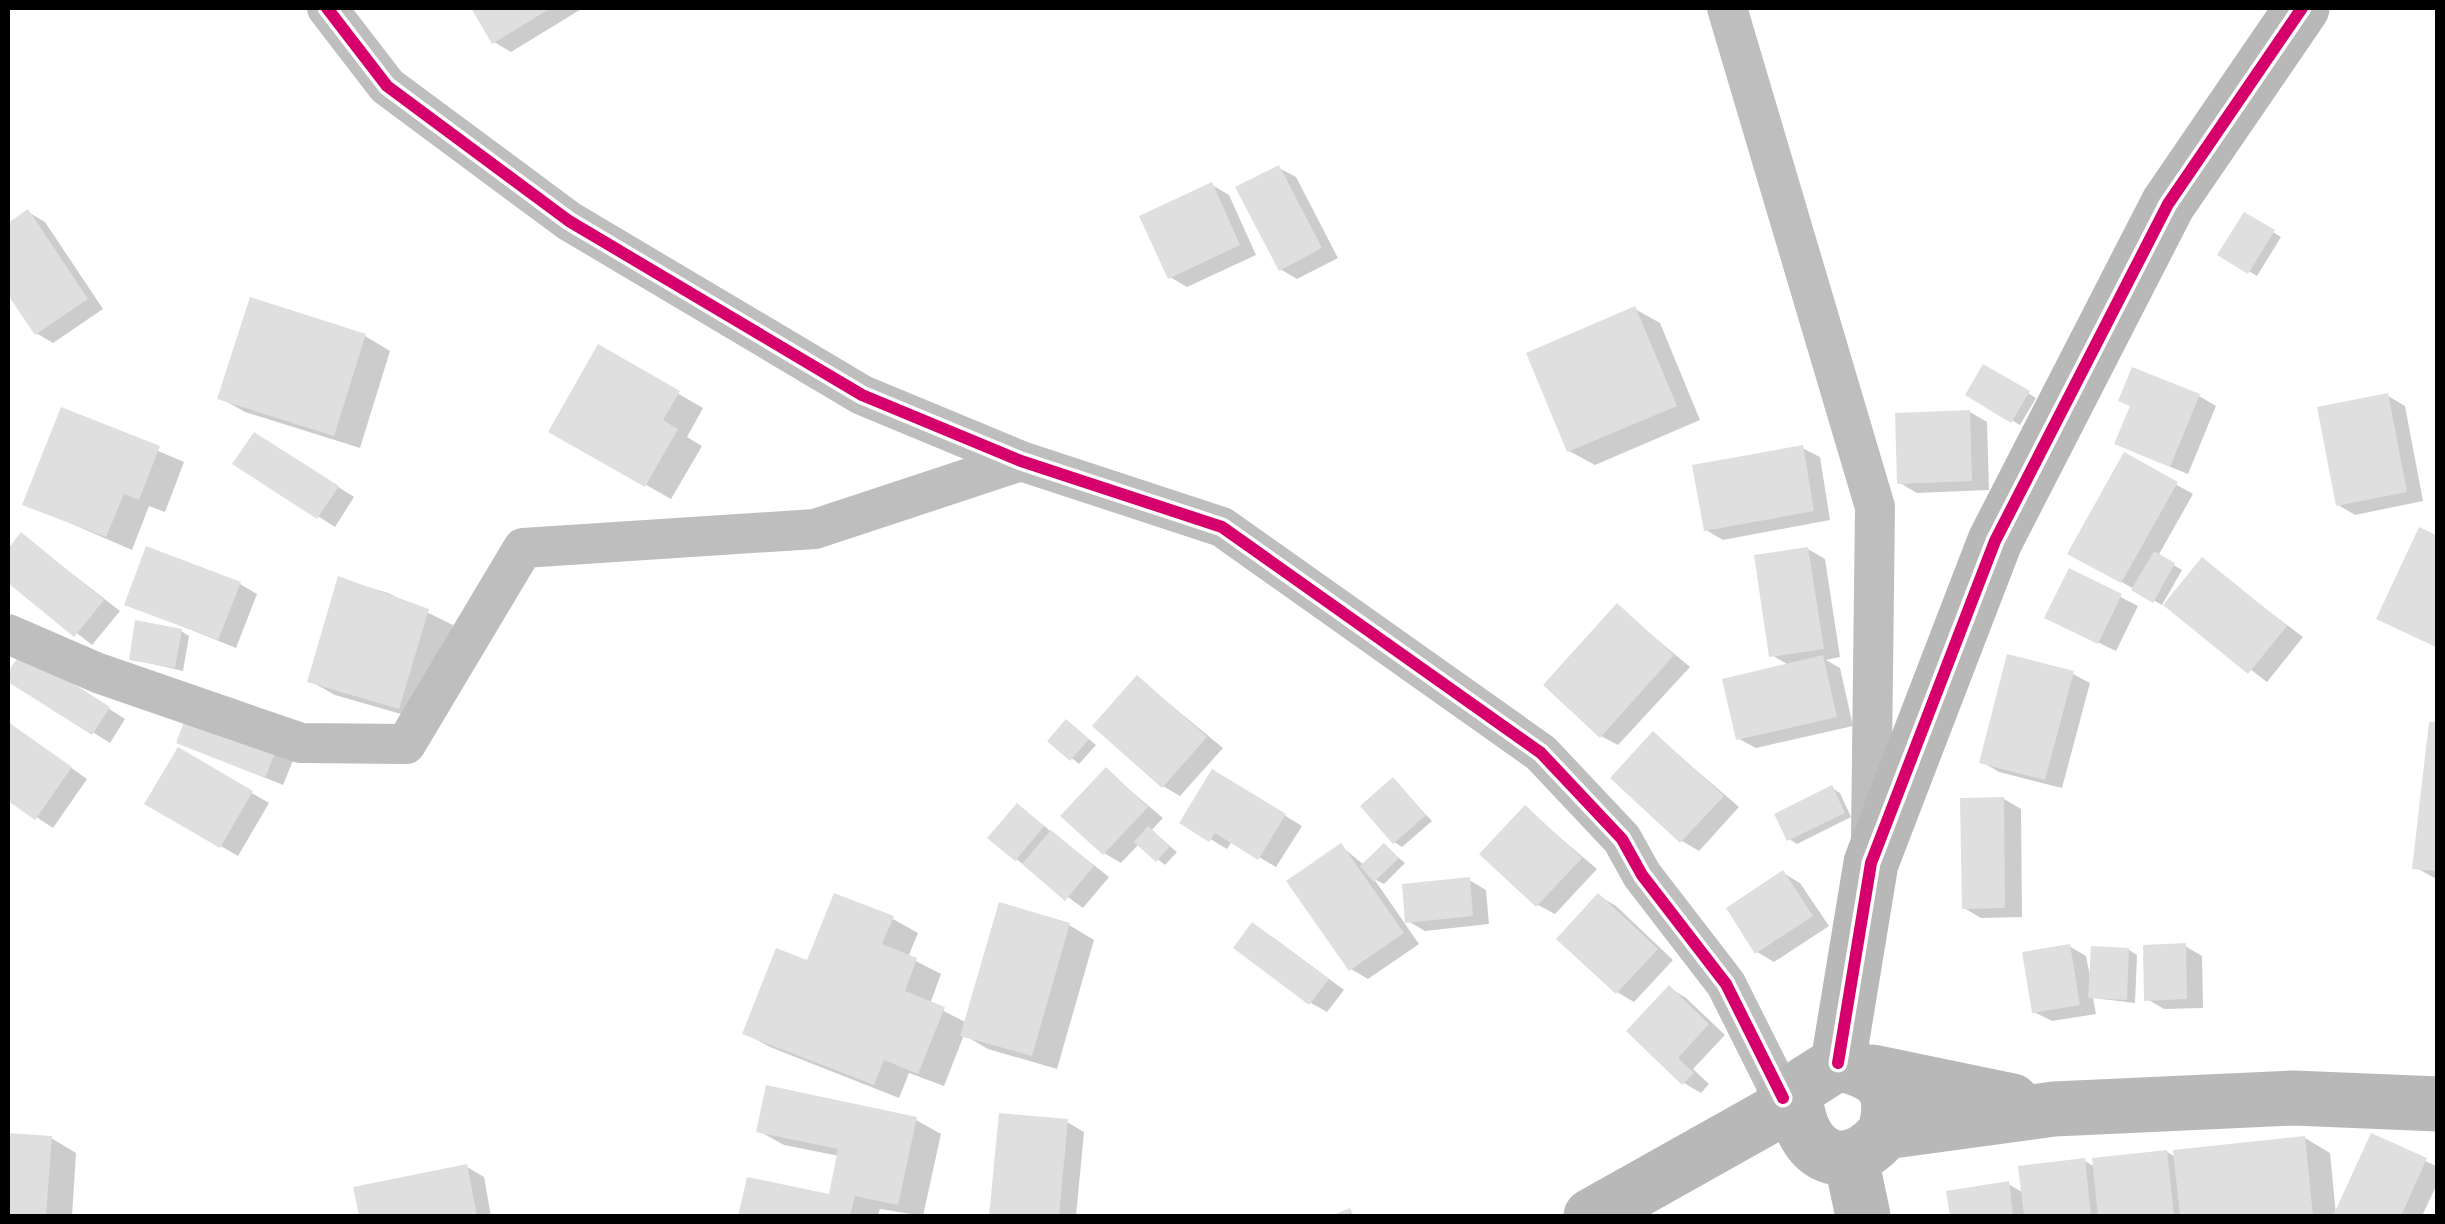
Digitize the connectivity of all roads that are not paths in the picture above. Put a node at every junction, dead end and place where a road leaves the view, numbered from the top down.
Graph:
1 (327, 8) edge
2 (1726, 8) edge
3 (2302, 8) edge
4 (1021, 461) junction
5 (8, 634) edge
6 (1870, 863) junction
7 (1855, 1068) junction
8 (2438, 1104) edge
9 (2054, 1109) junction
10 (1826, 1128) junction
11 (1591, 1216) edge
12 (1601, 1216) edge
13 (1863, 1216) edge

1 - 4 street
2 - 6 street
3 - 6 main road
4 - 5 street
4 - 10 street
6 - 7 main road
7 - 9 main road
7 - 10 main road
7 - 10 main road
8 - 9 main road
9 - 10 main road
10 - 11 main road
10 - 12 main road
10 - 13 main road

